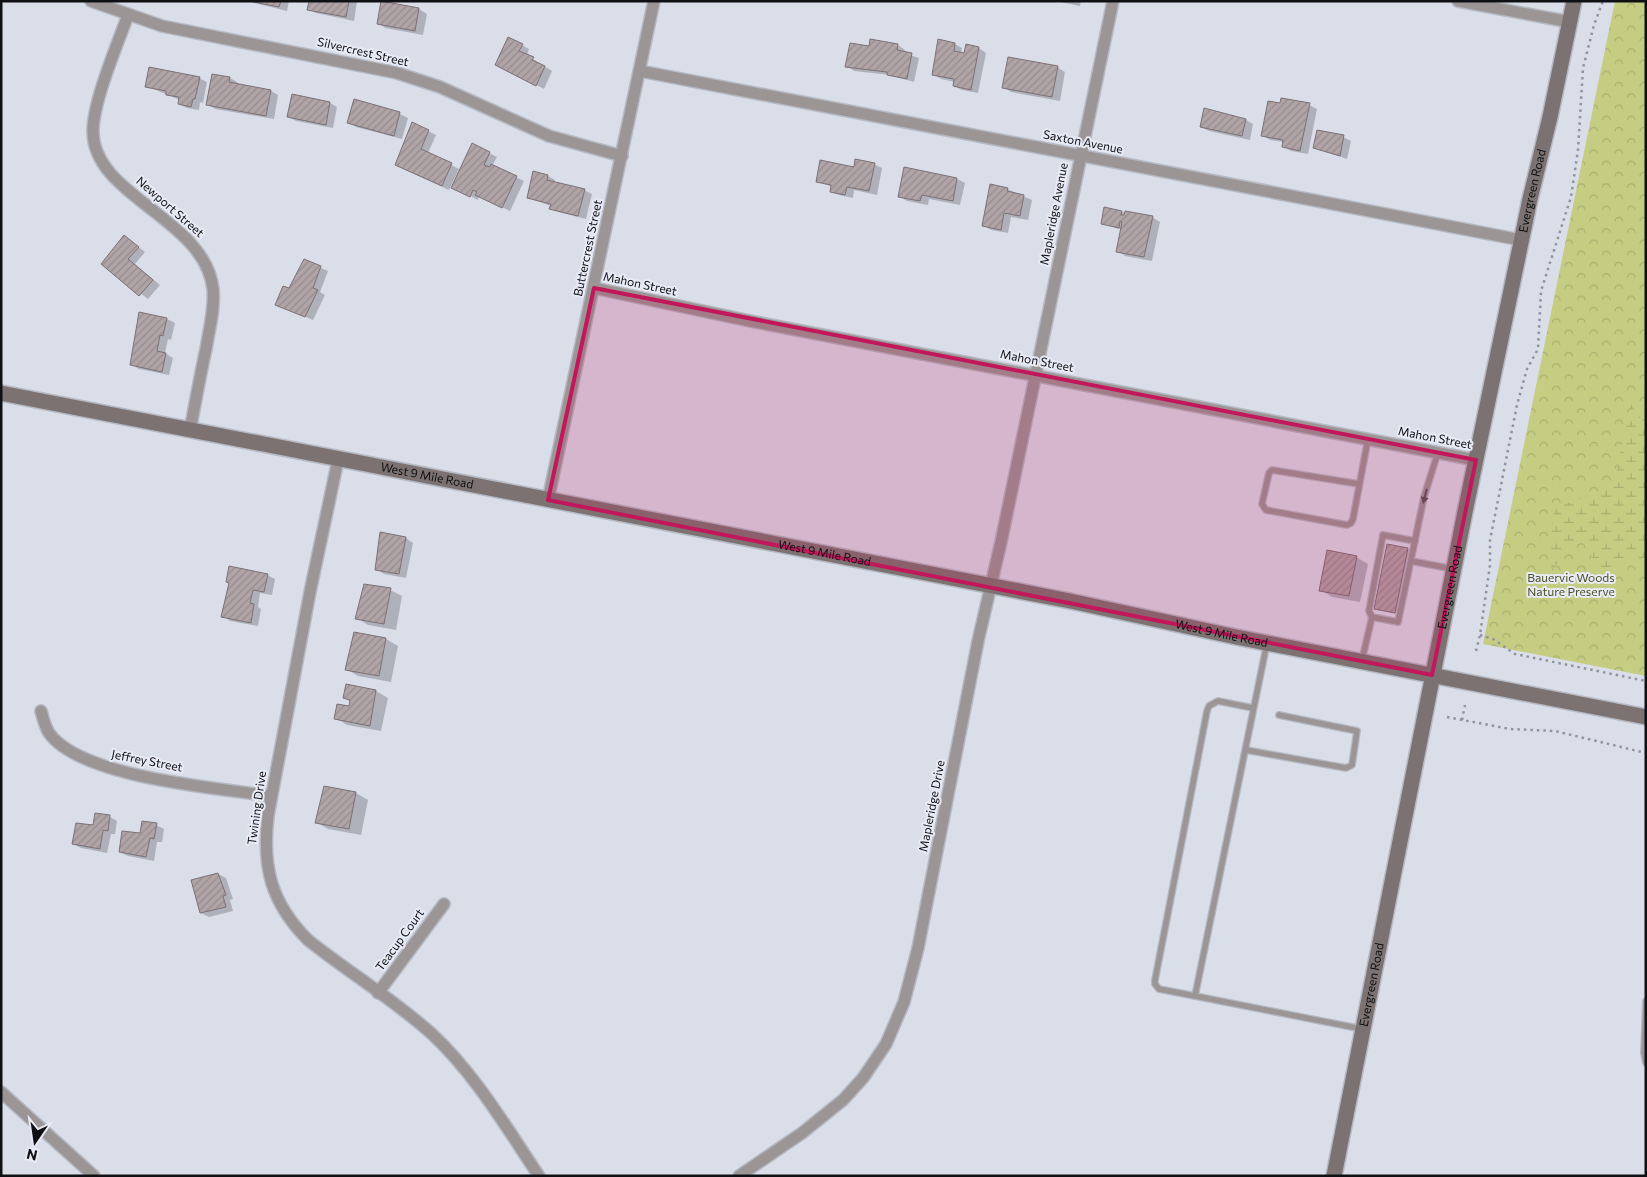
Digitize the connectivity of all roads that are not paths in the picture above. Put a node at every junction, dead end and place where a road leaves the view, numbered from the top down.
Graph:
1 (91, 1) edge
2 (654, 1) edge
3 (1113, 1) edge
4 (1458, 1) edge
5 (1574, 1) edge
6 (128, 15) junction
7 (1570, 22) junction
8 (640, 71) junction
9 (622, 156) junction
10 (1080, 156) junction
11 (1521, 240) junction
12 (594, 288) junction
13 (1036, 375) junction
14 (1, 393) edge
15 (190, 431) junction
16 (1368, 439) junction
17 (1438, 452) junction
18 (338, 460) junction
19 (1476, 460) junction
20 (1359, 484) junction
21 (548, 500) junction
22 (1416, 541) junction
23 (1411, 561) junction
24 (1453, 569) junction
25 (991, 586) junction
26 (1372, 617) junction
27 (1267, 642) junction
28 (1362, 661) junction
29 (1432, 675) junction
30 (1253, 708) junction
31 (41, 711) dead end
32 (1279, 715) dead end
33 (1646, 717) edge
34 (1246, 750) junction
35 (272, 796) junction
36 (444, 904) dead end
37 (378, 993) junction
38 (1195, 996) junction
39 (1646, 1001) edge
40 (1362, 1029) junction
41 (1646, 1063) edge
42 (1, 1092) edge
43 (94, 1176) edge
44 (539, 1176) edge
45 (739, 1176) edge
46 (1334, 1176) edge

1 - 6 street, Silvercrest Street
2 - 8 street, Buttercrest Street
3 - 10 street, Mapleridge Avenue
4 - 7 street
5 - 7 main road, Evergreen Road
6 - 9 street, Silvercrest Street
6 - 15 street, Newport Street
7 - 11 main road, Evergreen Road
8 - 9 street, Buttercrest Street
8 - 10 street, Saxton Avenue
9 - 12 street, Buttercrest Street
10 - 11 street, Saxton Avenue
10 - 13 street, Mapleridge Avenue
11 - 19 main road, Evergreen Road
12 - 13 street, Mahon Street
12 - 21 street, Buttercrest Street
13 - 16 street, Mahon Street
13 - 25 street, Mapleridge Drive
14 - 15 main road, West 9 Mile Road
15 - 18 main road, West 9 Mile Road
16 - 17 street, Mahon Street
16 - 20 lane
17 - 19 street, Mahon Street
17 -> 22 lane
18 - 21 main road, West 9 Mile Road
18 - 35 street, Twining Drive
19 - 24 main road, Evergreen Road
20 - 20 lane
21 - 25 main road, West 9 Mile Road
22 - 23 lane
22 - 26 lane
23 - 24 lane
23 - 26 lane
24 - 29 main road, Evergreen Road
25 - 27 main road, West 9 Mile Road
25 - 45 street, Mapleridge Drive
26 - 28 lane
27 - 28 main road, West 9 Mile Road
27 - 30 lane
28 - 29 main road, West 9 Mile Road
29 - 33 main road, West 9 Mile Road
29 - 40 main road, Evergreen Road
30 - 34 lane
30 - 38 lane
31 - 35 street, Jeffrey Street
32 - 34 lane
34 - 38 lane
35 - 37 street, Twining Drive
36 - 37 street, Teacup Court
37 - 44 street, Twining Drive
38 - 40 lane
39 - 41 lane
40 - 46 main road, Evergreen Road
42 - 43 street

